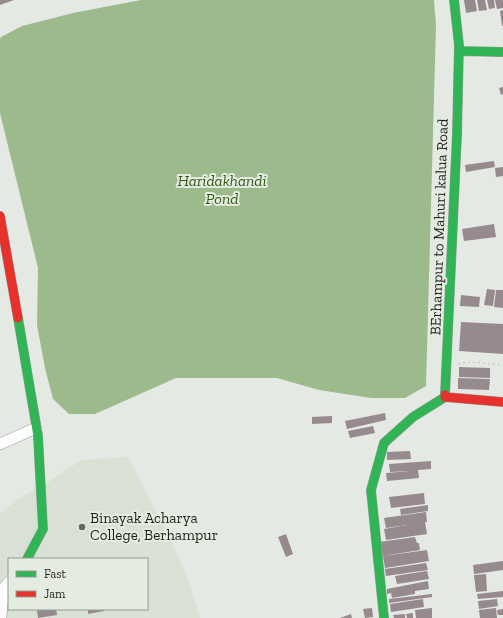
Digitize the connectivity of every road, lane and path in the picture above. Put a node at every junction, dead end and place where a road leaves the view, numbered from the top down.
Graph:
1 (454, 0) edge
2 (459, 51) junction
3 (503, 52) edge
4 (0, 216) edge
5 (446, 365) junction
6 (503, 365) edge
7 (445, 396) junction
8 (503, 402) edge
9 (36, 428) junction
10 (0, 444) edge
11 (28, 558) edge
12 (8, 583) edge
13 (1, 616) edge
14 (384, 618) edge

1 - 2 street, BErhampur to Mahuri kalua Road
2 - 3 street
2 - 5 street, BErhampur to Mahuri kalua Road
4 - 9 street
5 - 6 path
5 - 7 street, BErhampur to Mahuri kalua Road
7 - 8 street
7 - 14 street
9 - 10 street
9 - 11 street
12 - 13 street

